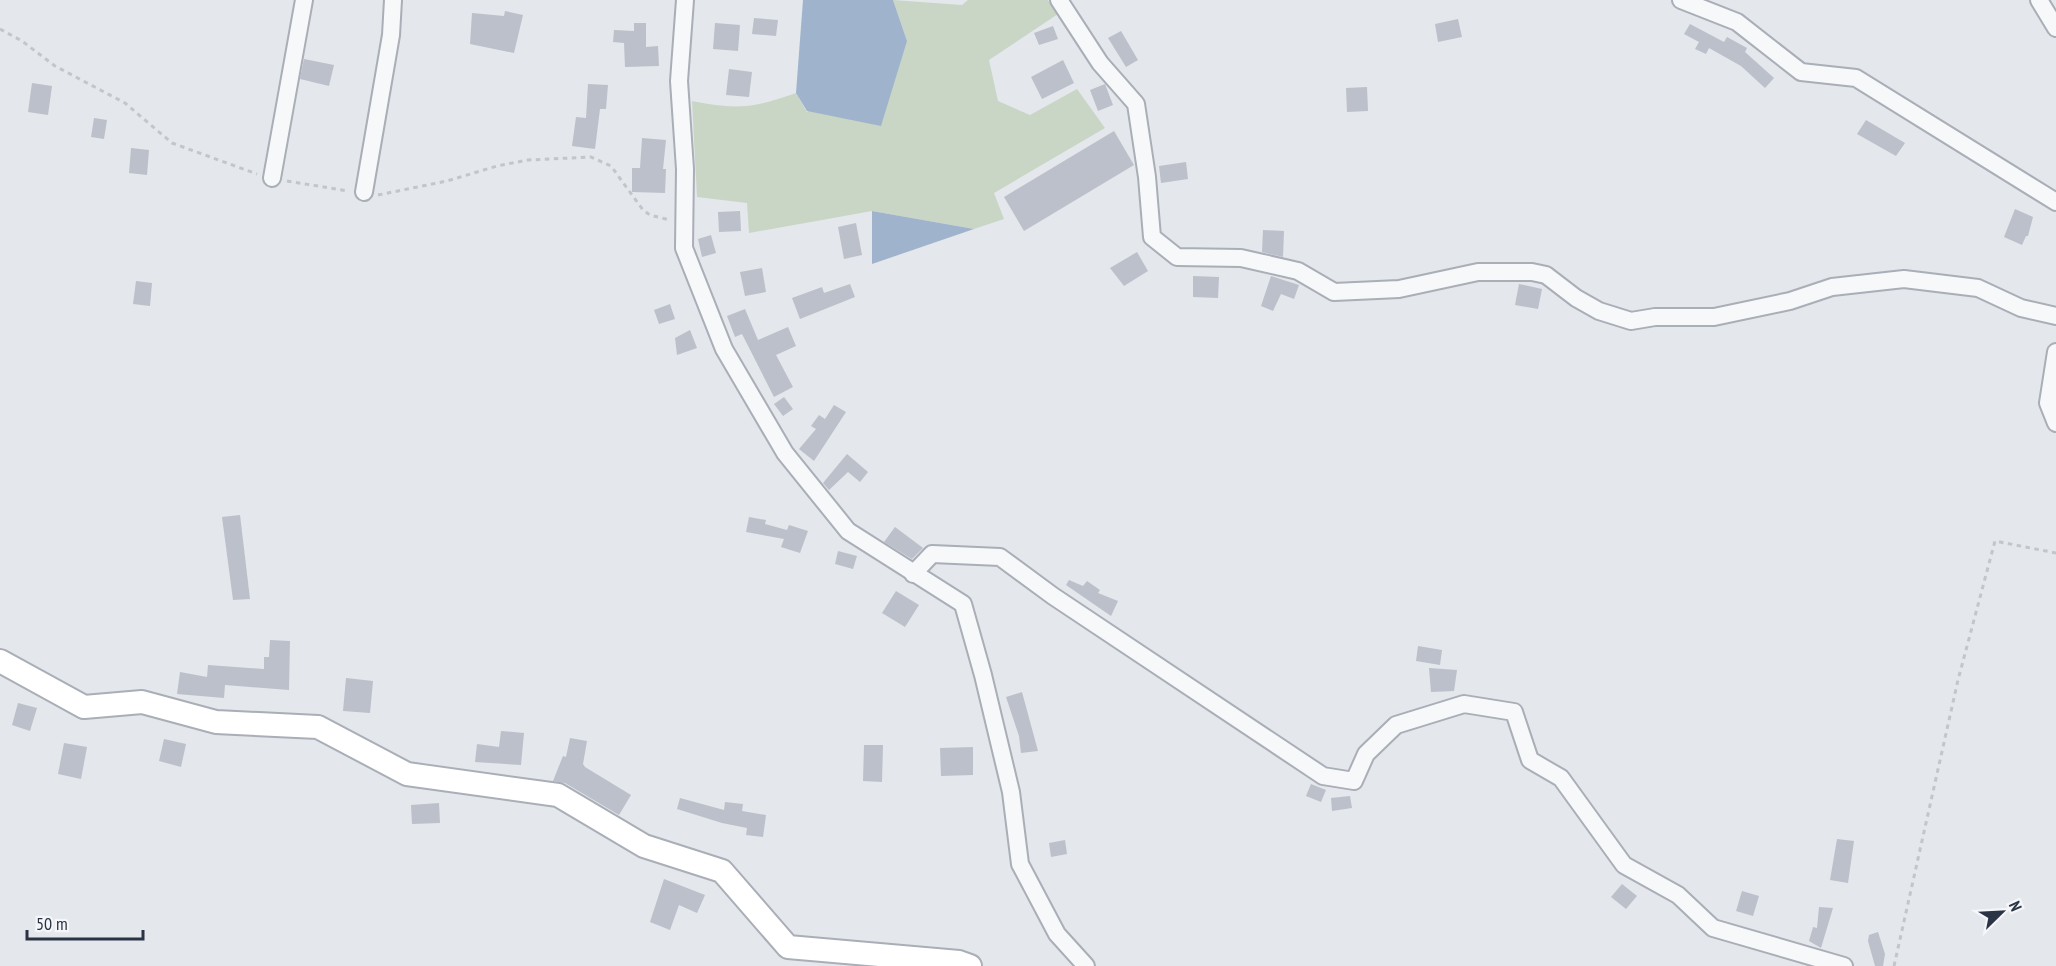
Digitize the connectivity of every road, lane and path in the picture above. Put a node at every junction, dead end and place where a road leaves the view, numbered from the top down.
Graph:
1 (304, 0) edge
2 (393, 0) edge
3 (685, 0) edge
4 (1059, 0) edge
5 (1681, 0) edge
6 (2039, 0) edge
7 (2056, 28) edge
8 (0, 29) edge
9 (272, 178) junction
10 (364, 192) junction
11 (2056, 202) edge
12 (685, 222) junction
13 (2056, 316) edge
14 (2056, 352) edge
15 (2056, 423) edge
16 (2056, 553) edge
17 (913, 574) junction
18 (0, 661) edge
19 (970, 966) edge
20 (1086, 966) edge
21 (1844, 966) edge
22 (1894, 966) edge

1 - 9 street
2 - 10 street
3 - 12 street
4 - 13 street
5 - 11 street
6 - 7 street
8 - 9 path
9 - 10 path
10 - 12 path
12 - 17 street
14 - 15 street
16 - 22 path
17 - 20 street
17 - 21 street
18 - 19 street

